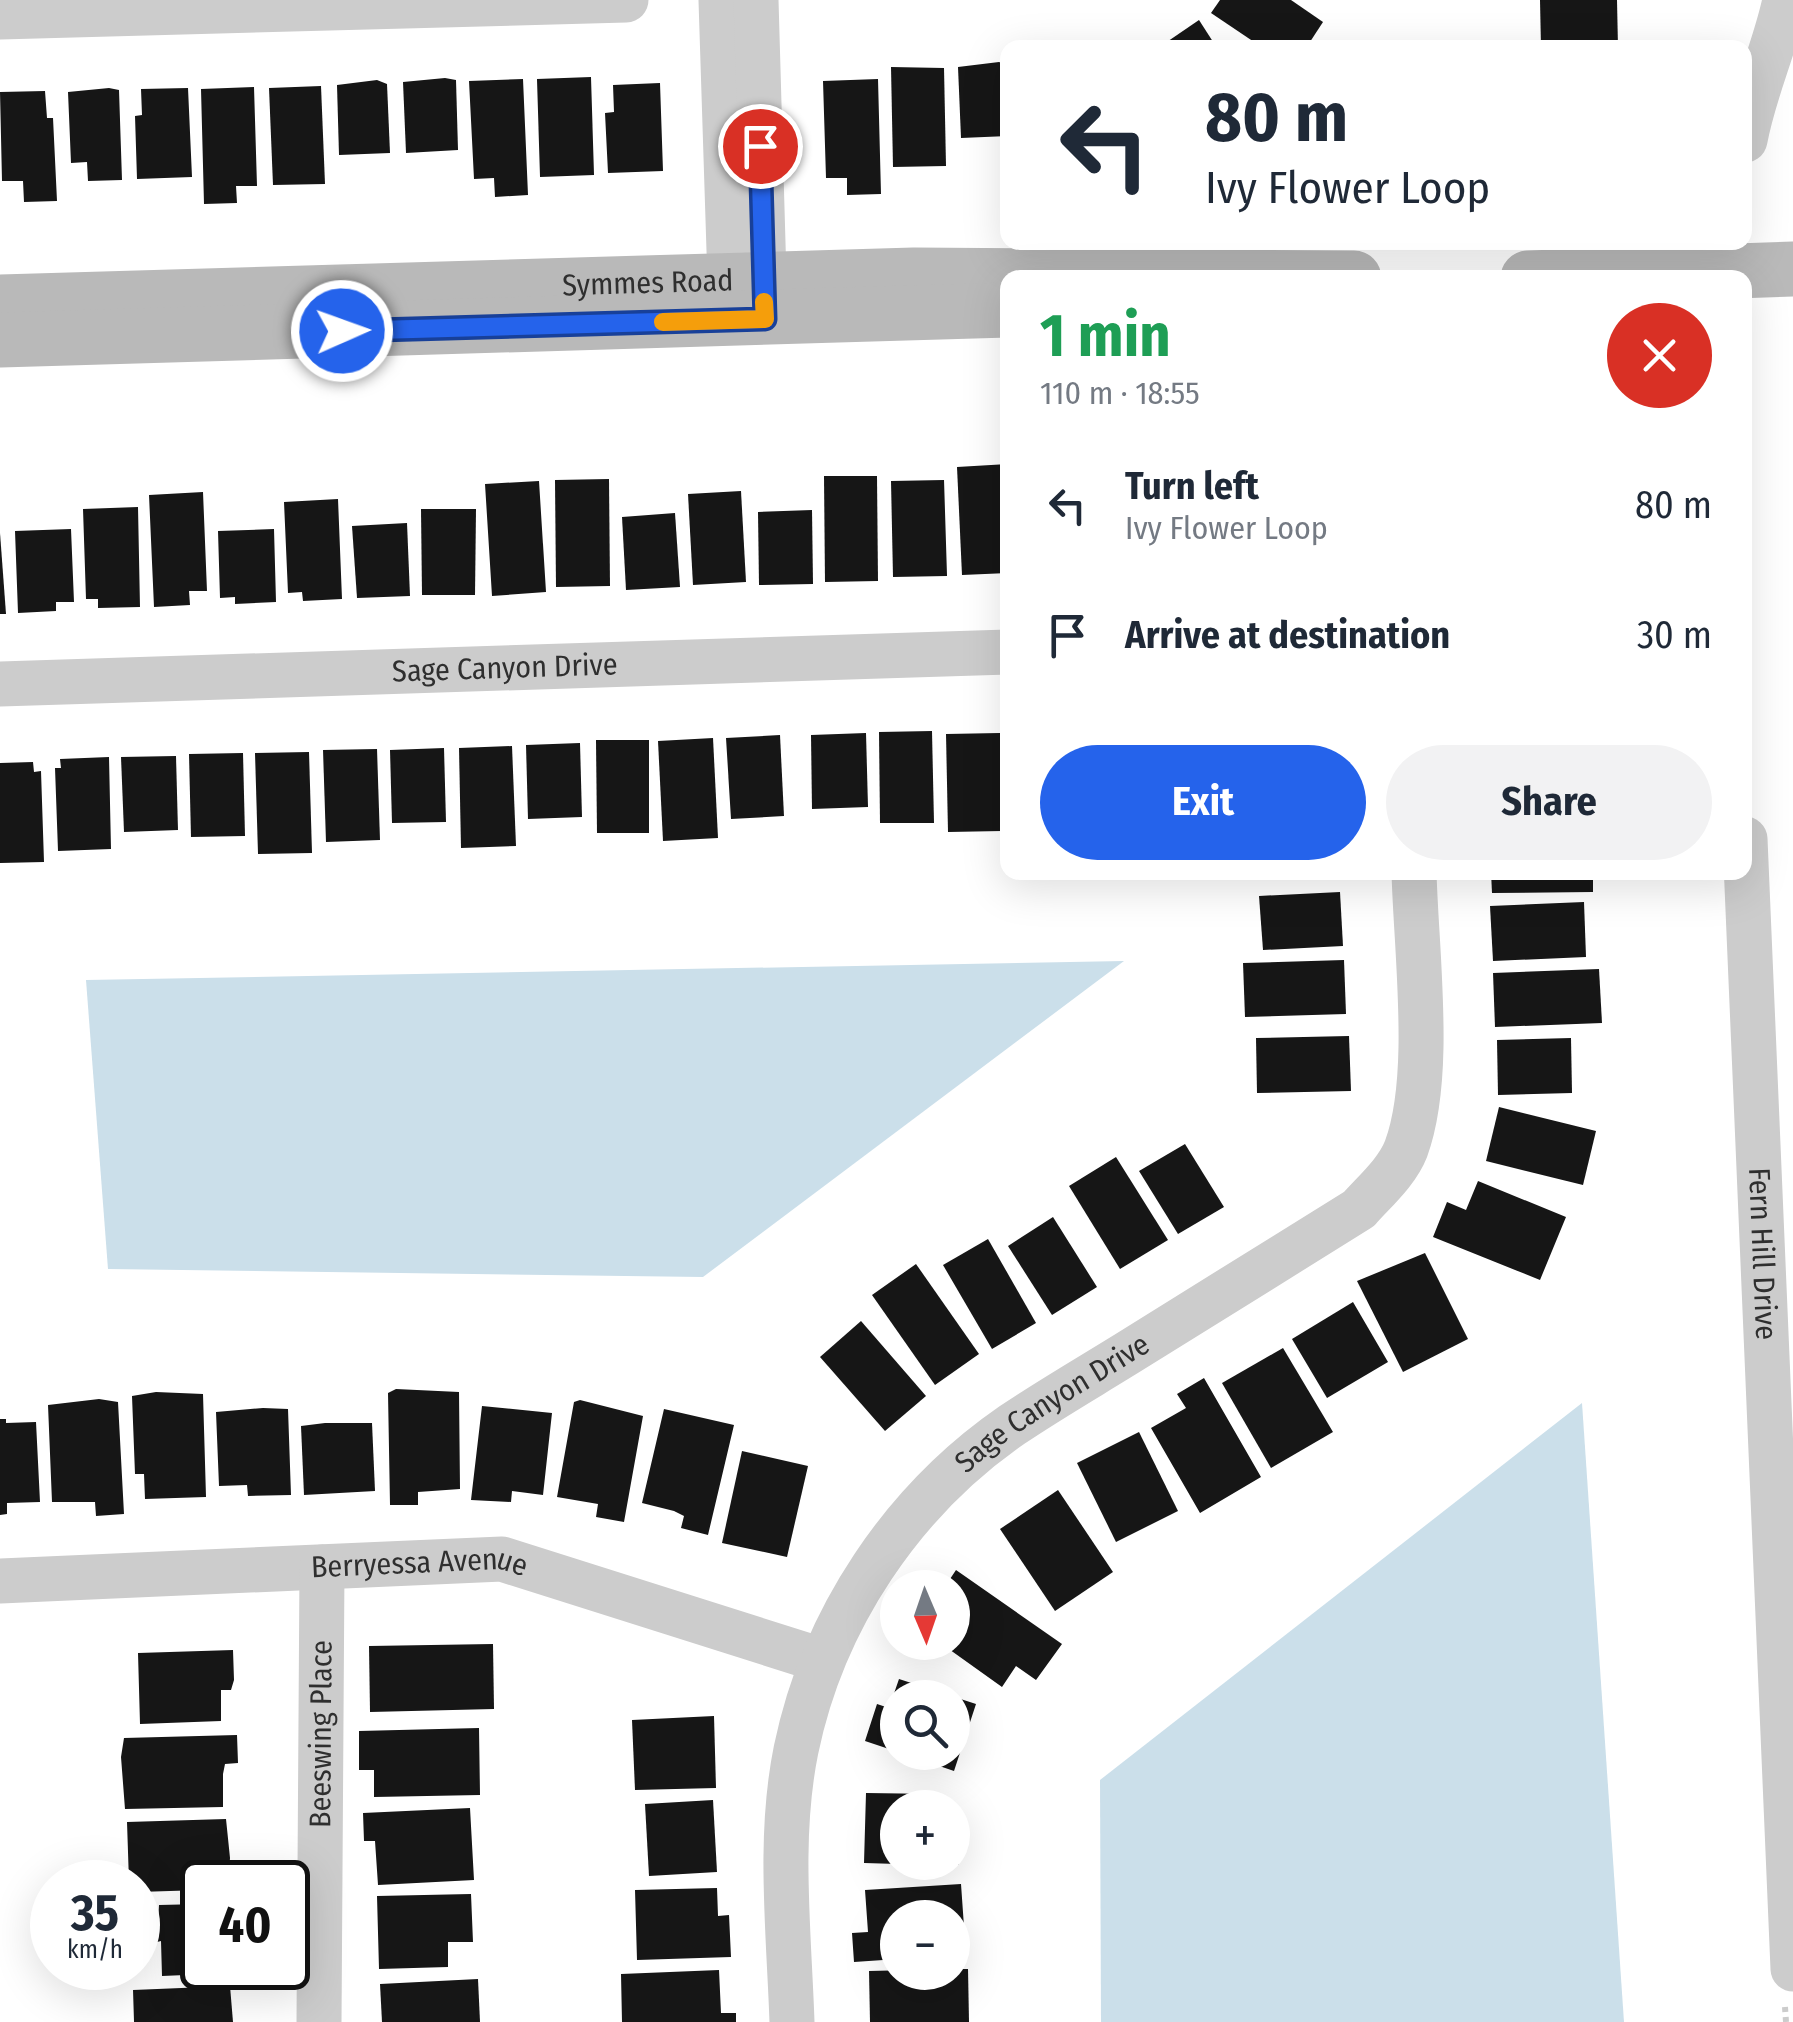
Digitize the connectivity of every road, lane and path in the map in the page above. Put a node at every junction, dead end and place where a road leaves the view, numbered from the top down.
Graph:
1 (626, 0) edge
2 (721, 0) edge
3 (756, 0) edge
4 (1785, 0) edge
5 (0, 18) edge
6 (1752, 104) edge
7 (1722, 264) edge
8 (1793, 268) edge
9 (1639, 270) edge
10 (1000, 276) edge
11 (748, 300) junction
12 (0, 302) edge
13 (1000, 310) edge
14 (0, 340) edge
15 (1000, 652) edge
16 (0, 684) edge
17 (1414, 880) edge
18 (1747, 880) edge
19 (322, 1567) junction
20 (0, 1581) edge
21 (822, 1660) junction
22 (1793, 1969) edge
23 (318, 2022) edge
24 (792, 2022) edge

1 - 5 street
2 - 11 street
3 - 11 street
4 - 6 street
7 - 8 street
7 - 9 street
10 - 11 street, Symmes Road
11 - 12 street, Symmes Road
11 - 13 street, Symmes Road
11 - 14 street, Symmes Road
15 - 16 street, Sage Canyon Drive
17 - 21 street, Sage Canyon Drive
18 - 22 street, Fern Hill Drive
19 - 20 street, Berryessa Avenue
19 - 21 street, Berryessa Avenue
19 - 23 street, Beeswing Place
21 - 24 street, Sage Canyon Drive

